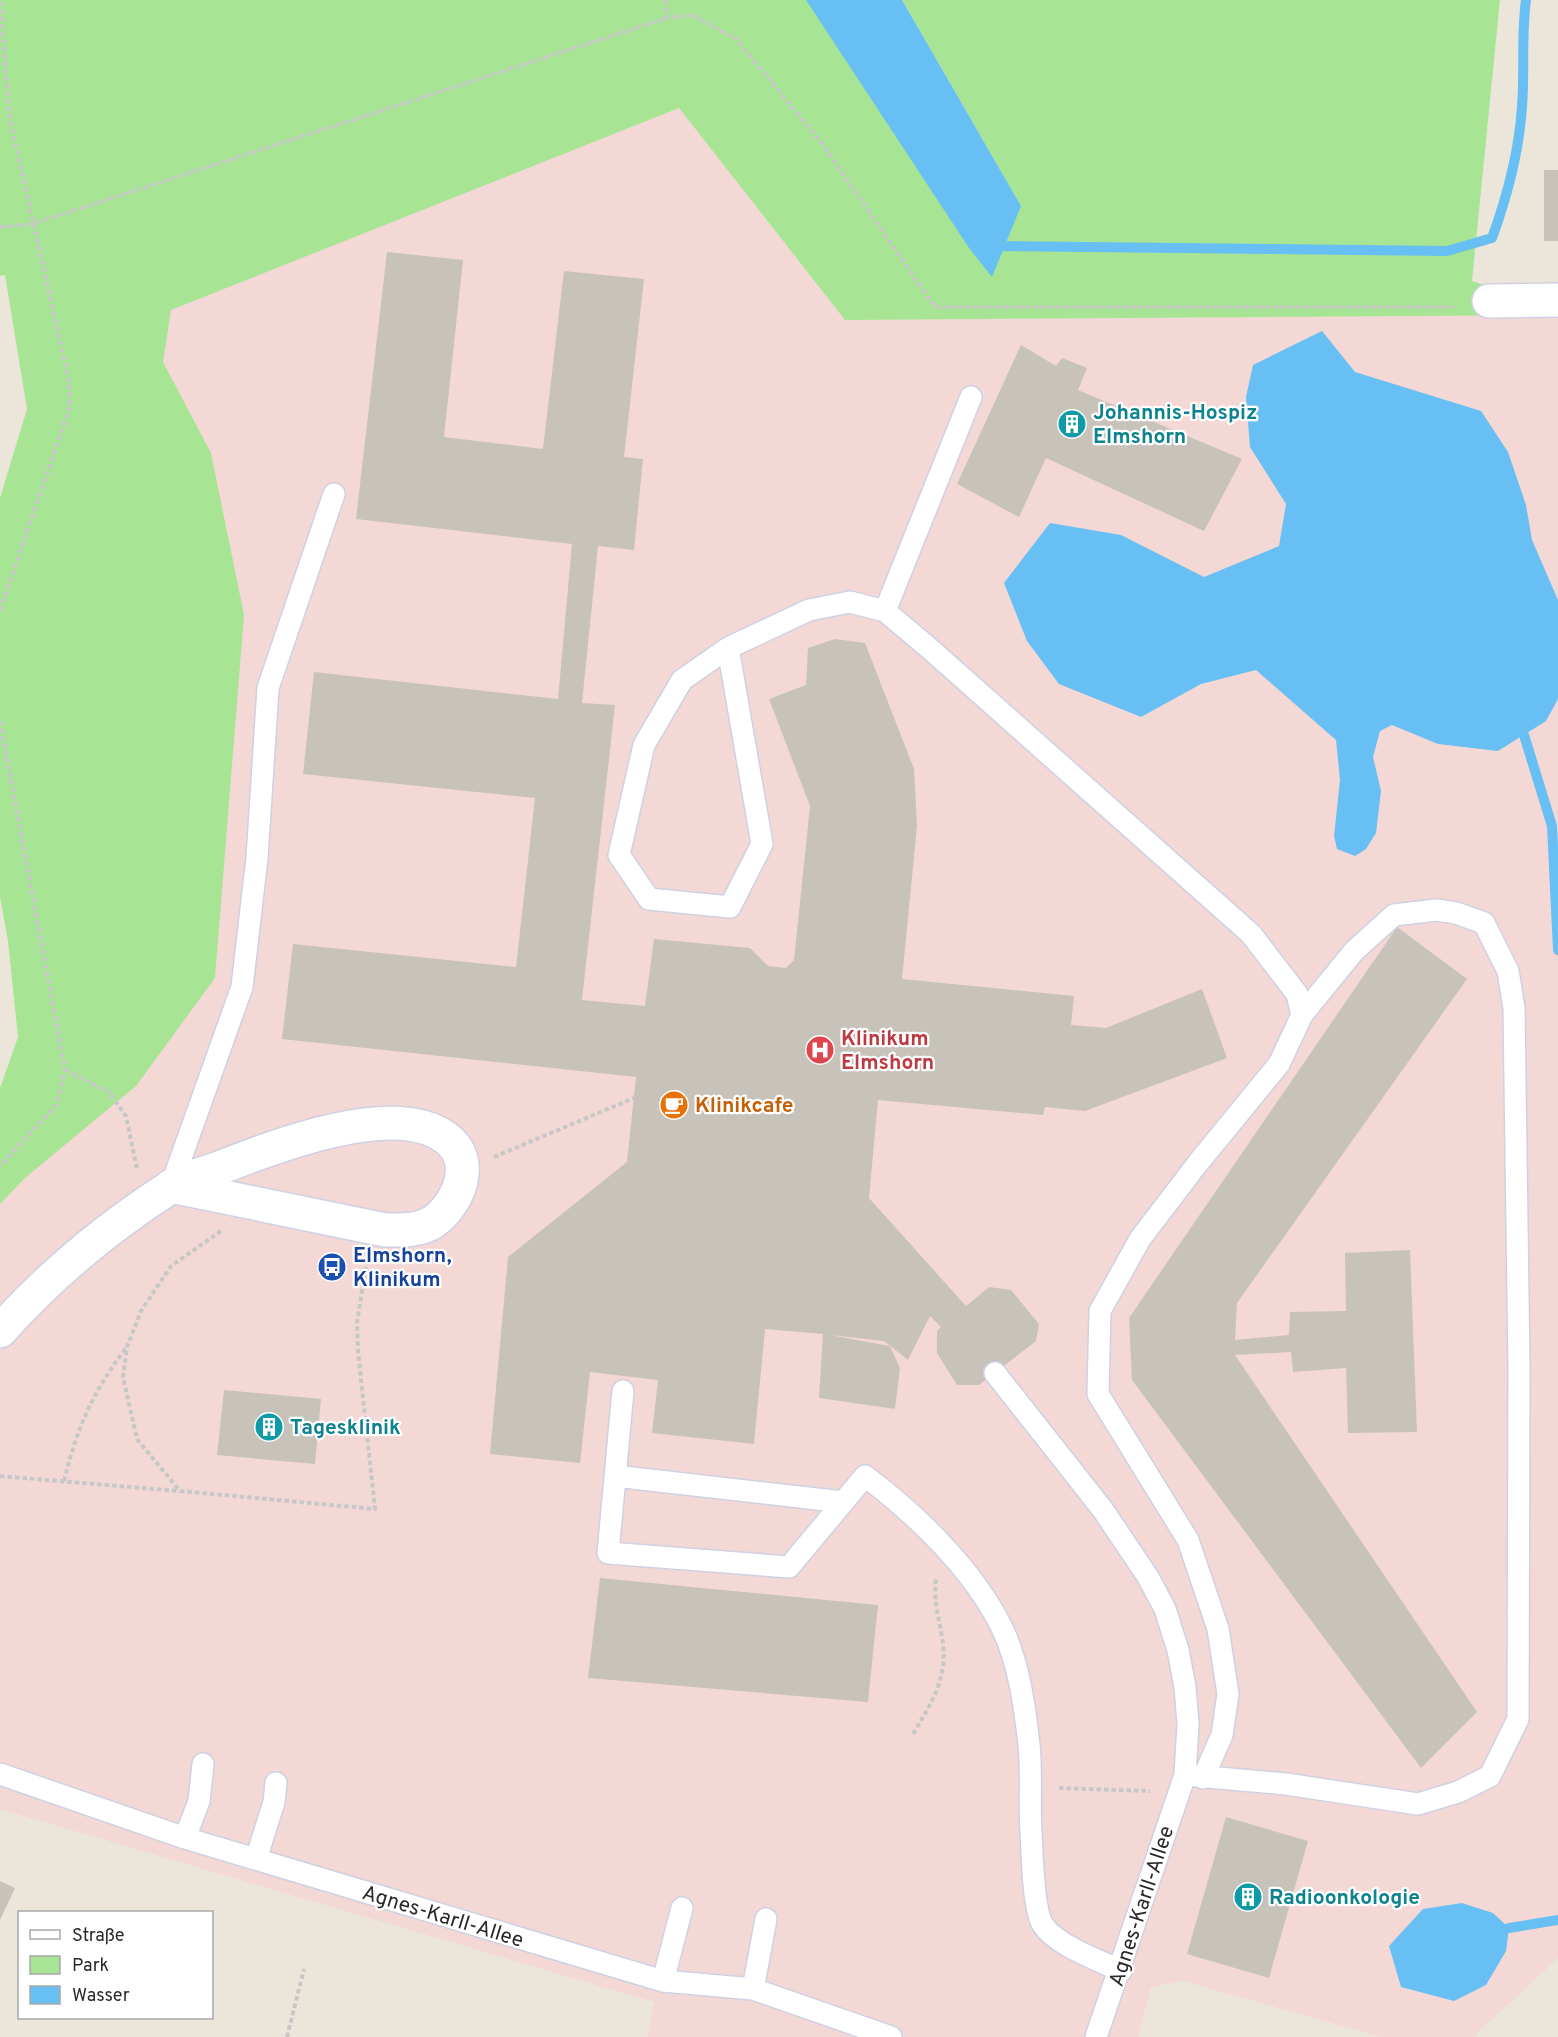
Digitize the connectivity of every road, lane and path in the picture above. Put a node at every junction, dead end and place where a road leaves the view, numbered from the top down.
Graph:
1 (0, 0) edge
2 (666, 0) edge
3 (667, 18) junction
4 (32, 224) junction
5 (0, 227) edge
6 (1558, 300) edge
7 (1489, 301) joint
8 (971, 397) dead end
9 (334, 494) dead end
10 (0, 610) edge
11 (885, 611) junction
12 (728, 648) junction
13 (0, 721) edge
14 (1302, 1015) junction
15 (65, 1070) junction
16 (634, 1098) dead end
17 (0, 1166) edge
18 (463, 1170) junction
19 (163, 1192) junction
20 (231, 1227) dead end
21 (373, 1228) junction
22 (0, 1331) edge
23 (127, 1347) junction
24 (995, 1373) dead end
25 (623, 1391) dead end
26 (0, 1476) edge
27 (615, 1476) junction
28 (64, 1481) junction
29 (180, 1491) junction
30 (843, 1502) junction
31 (940, 1546) junction
32 (913, 1734) dead end
33 (202, 1764) dead end
34 (0, 1774) edge
35 (1194, 1776) junction
36 (276, 1783) dead end
37 (1029, 1786) junction
38 (1177, 1799) junction
39 (185, 1838) junction
40 (256, 1859) junction
41 (682, 1908) dead end
42 (766, 1919) dead end
43 (304, 1969) dead end
44 (1121, 1971) junction
45 (663, 1981) junction
46 (753, 1989) junction
47 (287, 2037) edge
48 (891, 2037) edge
49 (1096, 2037) edge

1 - 4 path
2 - 3 path
3 - 4 path
3 - 7 path
4 - 5 path
4 - 10 path
6 - 7 street
8 - 11 lane
9 - 19 lane
11 - 12 lane
11 - 14 lane
12 - 12 lane
13 - 15 path
14 - 35 lane
14 - 35 lane
15 - 17 path
15 - 19 path
16 - 18 path
18 - 19 street
18 - 21 street
19 - 21 street
19 - 22 street
20 - 23 path
21 - 29 path
23 - 28 path
23 - 29 path
24 - 35 lane
25 - 27 lane
26 - 28 path
27 - 30 lane
27 - 30 lane
28 - 29 path
30 - 31 lane
31 - 32 path
31 - 37 lane
33 - 39 lane
34 - 39 lane, Agnes-Karll-Allee
35 - 38 lane, Agnes-Karll-Allee
36 - 40 lane
37 - 38 path
37 - 44 lane
38 - 44 lane, Agnes-Karll-Allee
39 - 40 lane, Agnes-Karll-Allee
40 - 45 lane, Agnes-Karll-Allee
41 - 45 lane
42 - 46 lane
43 - 47 path
44 - 49 lane, Agnes-Karll-Allee
45 - 46 lane, Agnes-Karll-Allee
46 - 48 lane, Agnes-Karll-Allee

